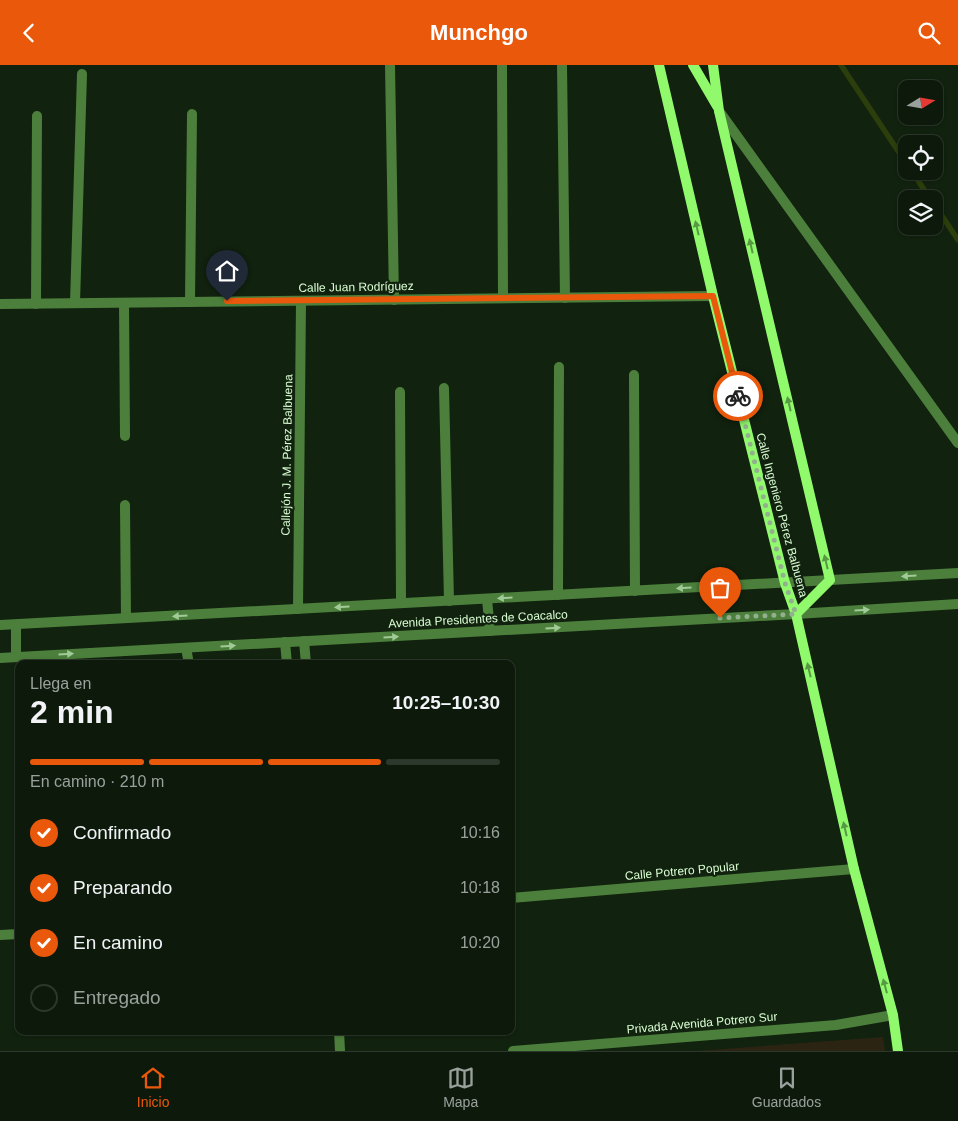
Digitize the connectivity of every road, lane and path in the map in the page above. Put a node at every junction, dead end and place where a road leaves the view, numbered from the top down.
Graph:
1 (390, 65) edge
2 (502, 65) edge
3 (562, 65) edge
4 (659, 65) edge
5 (693, 65) edge
6 (713, 65) edge
7 (82, 74) dead end
8 (720, 111) junction
9 (192, 114) dead end
10 (37, 116) dead end
11 (713, 296) junction
12 (503, 298) junction
13 (564, 298) junction
14 (394, 300) junction
15 (301, 301) junction
16 (190, 302) junction
17 (75, 303) junction
18 (124, 303) junction
19 (0, 304) edge
20 (36, 304) junction
21 (559, 367) dead end
22 (634, 375) dead end
23 (444, 388) dead end
24 (400, 392) dead end
25 (125, 436) dead end
26 (958, 443) edge
27 (125, 505) dead end
28 (958, 573) edge
29 (830, 580) junction
30 (785, 583) junction
31 (635, 591) junction
32 (558, 595) junction
33 (487, 599) junction
34 (449, 601) junction
35 (401, 603) junction
36 (958, 604) edge
37 (298, 609) junction
38 (796, 614) junction
39 (126, 619) junction
40 (0, 625) edge
41 (16, 625) junction
42 (490, 631) junction
43 (304, 641) junction
44 (285, 643) junction
45 (186, 648) junction
46 (16, 657) junction
47 (0, 658) edge
48 (188, 660) edge
49 (287, 660) edge
50 (306, 660) edge
51 (854, 869) junction
52 (515, 897) edge
53 (15, 934) edge
54 (0, 935) edge
55 (893, 1015) junction
56 (339, 1035) edge
57 (340, 1051) edge
58 (513, 1051) edge
59 (898, 1051) edge

1 - 14 street
2 - 12 street
3 - 13 street
11 -> 4 main road, Calle Ingeniero Pérez Balbuena
5 - 8 main road
6 - 8 main road
7 - 17 street
8 - 26 street
29 -> 8 main road
9 - 16 street
10 - 20 street
11 - 13 street, Calle Juan Rodríguez
11 - 30 main road, Calle Ingeniero Pérez Balbuena
12 - 13 street, Calle Juan Rodríguez
12 - 14 street, Calle Juan Rodríguez
14 - 15 street, Calle Juan Rodríguez
15 - 16 street, Calle Juan Rodríguez
15 - 37 street, Callejón J. M. Pérez Balbuena
16 - 18 street, Calle Juan Rodríguez
17 - 18 street, Calle Juan Rodríguez
17 - 20 street, Calle Juan Rodríguez
18 - 25 street
19 - 20 street, Calle Juan Rodríguez
21 - 32 street
22 - 31 street
23 - 34 street
24 - 35 street
27 - 39 street
28 -> 29 street, Avenida Presidentes de Coacalco
29 - 30 street, Avenida Presidentes de Coacalco
29 - 38 main road, Calle Ingeniero Pérez Balbuena
30 -> 31 street, Avenida Presidentes de Coacalco
30 - 38 main road, Calle Ingeniero Pérez Balbuena
31 - 32 street, Avenida Presidentes de Coacalco
32 -> 33 street, Avenida Presidentes de Coacalco
33 - 34 street, Avenida Presidentes de Coacalco
33 - 42 street
34 - 35 street, Avenida Presidentes de Coacalco
35 -> 37 street, Avenida Presidentes de Coacalco
38 -> 36 street, Avenida Presidentes de Coacalco
37 -> 39 street, Avenida Presidentes de Coacalco
42 -> 38 street, Avenida Presidentes de Coacalco
51 -> 38 main road
39 - 41 street, Avenida Presidentes de Coacalco
40 - 41 street, Avenida Presidentes de Coacalco
41 - 46 street
43 -> 42 street, Avenida Presidentes de Coacalco
43 - 44 street, Avenida Presidentes de Coacalco
43 - 50 street
45 -> 44 street, Avenida Presidentes de Coacalco
44 - 49 street
46 -> 45 street, Avenida Presidentes de Coacalco
45 - 48 street
46 - 47 street, Avenida Presidentes de Coacalco
51 - 52 street, Calle Potrero Popular
55 -> 51 main road
53 - 54 street
55 - 58 street, Privada Avenida Potrero Sur
55 - 59 main road
56 - 57 street

